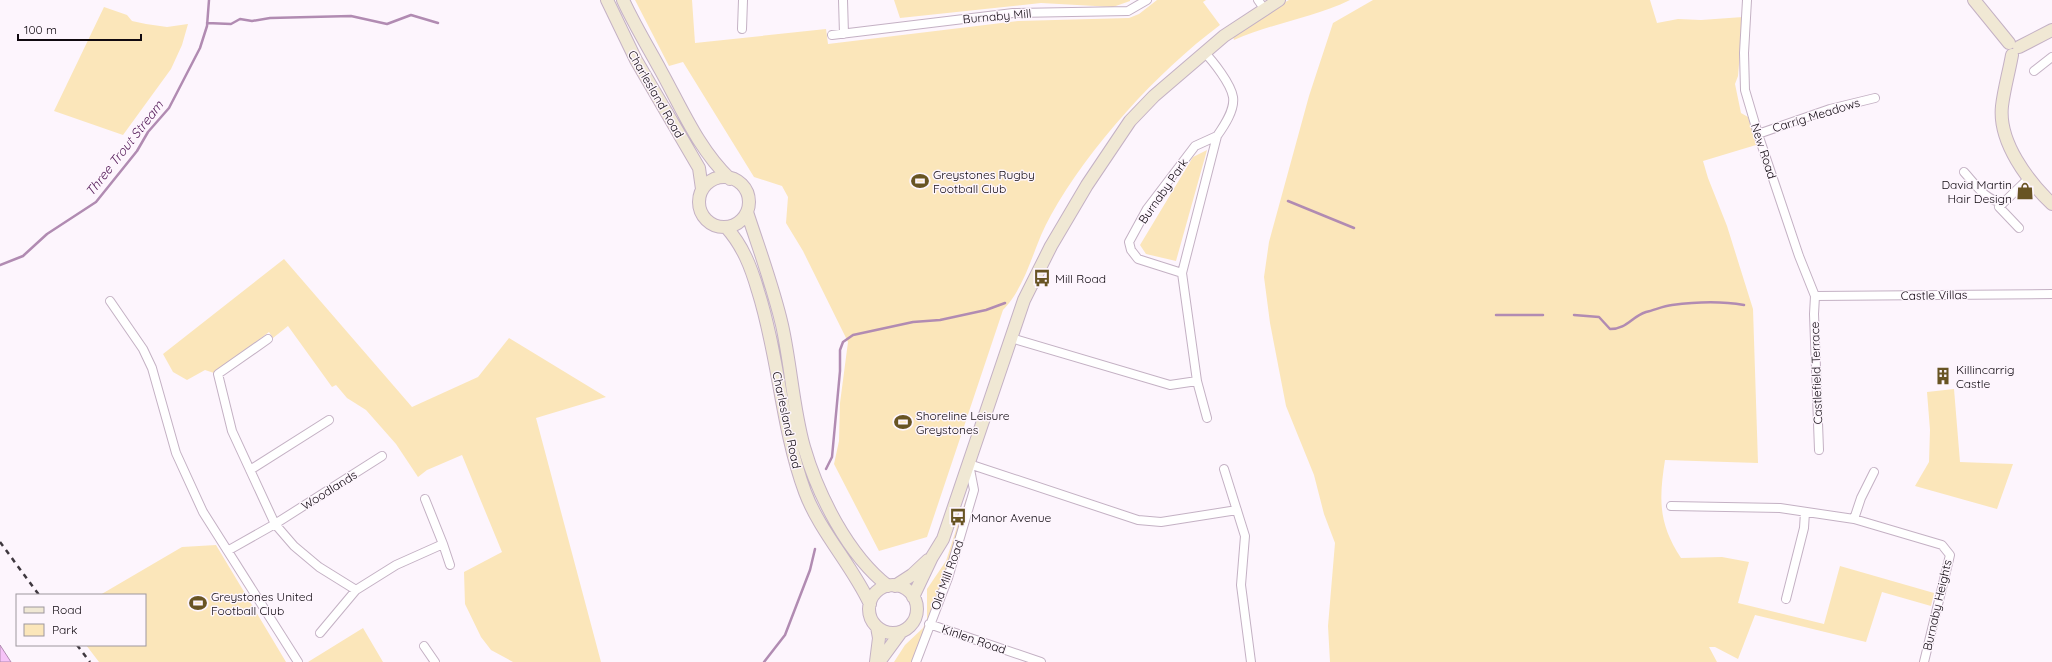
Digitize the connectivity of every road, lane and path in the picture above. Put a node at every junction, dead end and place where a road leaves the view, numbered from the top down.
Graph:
1 (607, 0) edge
2 (623, 0) edge
3 (742, 0) edge
4 (843, 0) edge
5 (1147, 0) edge
6 (1279, 0) edge
7 (1747, 0) edge
8 (1974, 0) edge
9 (1262, 5) edge
10 (742, 29) dead end
11 (2052, 30) edge
12 (844, 34) junction
13 (832, 35) dead end
14 (2013, 49) junction
15 (1204, 52) junction
16 (2052, 57) edge
17 (2034, 71) dead end
18 (1875, 98) dead end
19 (1758, 134) junction
20 (1217, 136) junction
21 (1964, 172) dead end
22 (730, 179) junction
23 (2028, 179) junction
24 (702, 189) junction
25 (2003, 203) junction
26 (2052, 204) edge
27 (746, 212) junction
28 (726, 227) junction
29 (2019, 228) dead end
30 (1182, 273) junction
31 (2052, 294) edge
32 (1815, 296) junction
33 (110, 301) dead end
34 (1011, 338) junction
35 (268, 339) dead end
36 (1197, 381) junction
37 (1208, 418) dead end
38 (329, 420) dead end
39 (1819, 450) dead end
40 (382, 456) dead end
41 (969, 464) junction
42 (1224, 469) dead end
43 (250, 470) junction
44 (1874, 472) dead end
45 (425, 499) dead end
46 (1671, 506) dead end
47 (1237, 510) junction
48 (1805, 512) junction
49 (1854, 519) junction
50 (276, 524) junction
51 (442, 544) junction
52 (228, 550) junction
53 (932, 557) junction
54 (450, 565) dead end
55 (891, 586) junction
56 (356, 590) junction
57 (913, 597) junction
58 (1786, 599) dead end
59 (870, 604) junction
60 (929, 624) junction
61 (877, 627) junction
62 (320, 632) dead end
63 (901, 632) junction
64 (424, 646) dead end
65 (298, 662) edge
66 (435, 662) edge
67 (878, 662) edge
68 (916, 662) edge
69 (1041, 662) edge
70 (1251, 662) edge
71 (1924, 662) edge

1 - 24 main road, Charlesland Road
2 - 22 main road, Charlesland Road
3 - 10 street
4 - 12 street
5 - 12 street, Burnaby Mill
6 - 9 main road
7 - 19 street, New Road
8 - 14 main road
9 - 15 main road
11 - 14 main road
12 - 13 street, Burnaby Mill
14 - 23 main road
15 - 20 street, Burnaby Park
15 - 34 main road
16 - 17 street
18 - 19 street, Carrig Meadows
19 - 32 street, New Road
20 - 30 street, Burnaby Park
20 - 30 street, Burnaby Park
21 - 25 street
22 - 24 main road
22 - 27 main road
23 - 25 street
23 - 26 main road
24 - 28 main road
25 - 29 street
27 - 28 main road
27 - 55 main road, Charlesland Road
28 - 59 main road, Charlesland Road
30 - 36 street, Burnaby Park
31 - 32 street, Castle Villas
32 - 39 street, Castlefield Terrace
33 - 52 street
34 - 36 street
34 - 41 main road
35 - 43 street
36 - 37 street, Burnaby Park
38 - 43 street
40 - 50 street, Woodlands
41 - 47 street
41 - 53 main road
41 - 60 street, Old Mill Road
42 - 47 street
43 - 50 street
44 - 49 street
45 - 51 street
46 - 48 street, Burnaby Heights
47 - 70 street
48 - 49 street, Burnaby Heights
48 - 58 street
49 - 71 street, Burnaby Heights
50 - 52 street, Woodlands
50 - 56 street
51 - 54 street
51 - 56 street
52 - 65 street
53 - 55 main road
53 - 57 main road
55 - 57 main road
55 - 59 main road
56 - 62 street
57 - 63 main road
59 - 61 main road
60 - 68 street, Old Mill Road
60 - 69 street, Kinlen Road
61 - 63 main road
61 - 67 main road
63 - 67 main road
64 - 66 street

